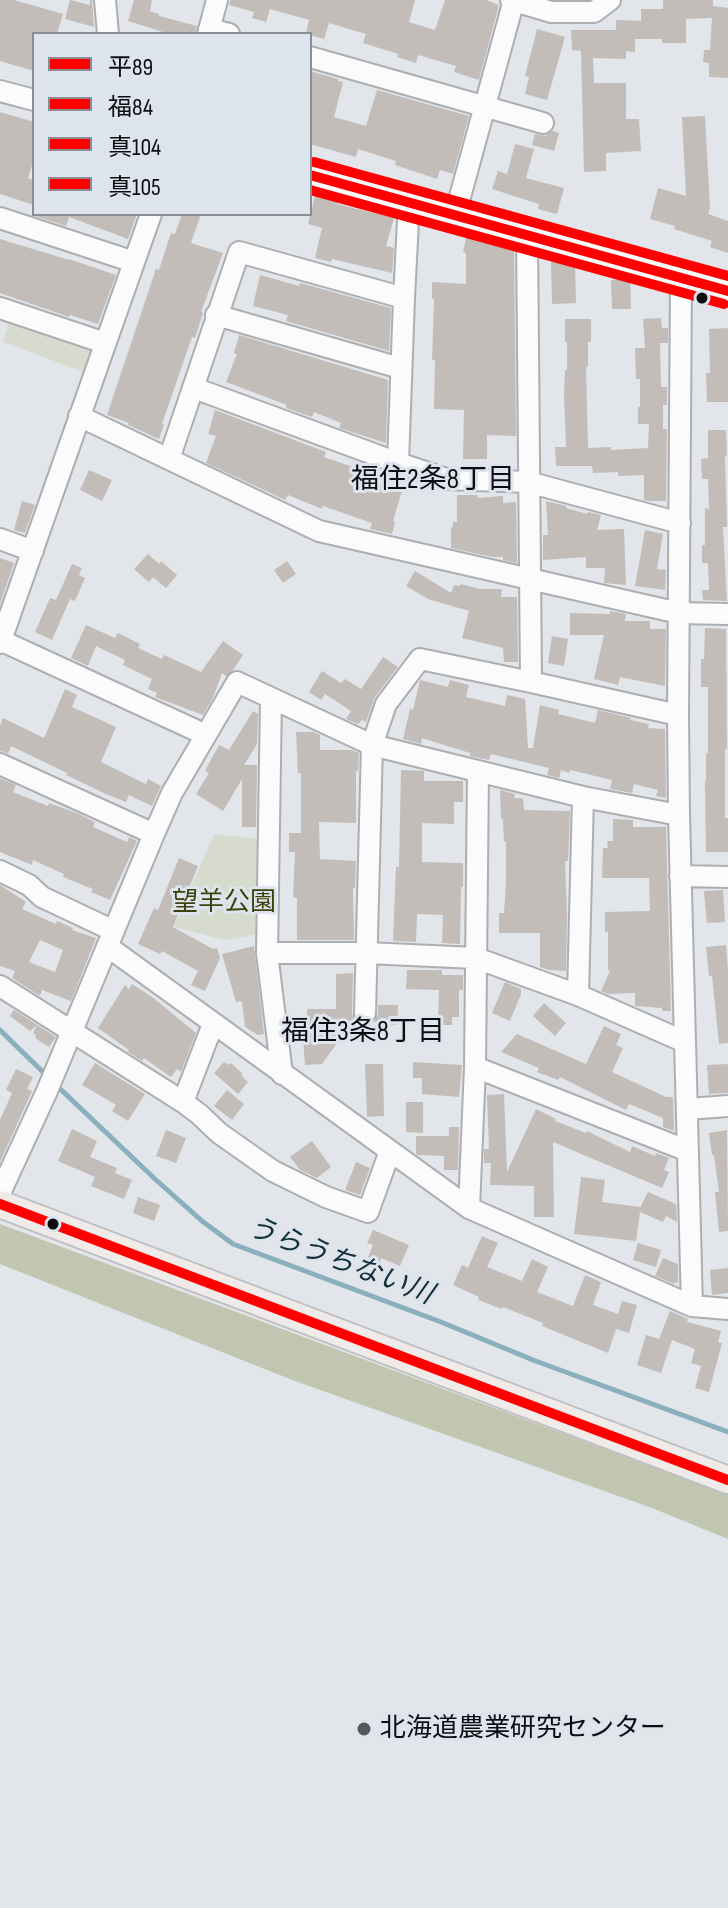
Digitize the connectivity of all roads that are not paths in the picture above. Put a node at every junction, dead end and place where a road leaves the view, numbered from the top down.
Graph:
1 (105, 0) edge
2 (217, 0) edge
3 (513, 0) edge
4 (610, 0) edge
5 (108, 32) edge
6 (215, 32) edge
7 (312, 58) edge
8 (0, 91) edge
9 (32, 99) edge
10 (484, 106) junction
11 (543, 123) dead end
12 (312, 176) edge
13 (409, 202) junction
14 (455, 215) junction
15 (150, 216) edge
16 (0, 218) edge
17 (527, 235) junction
18 (134, 262) junction
19 (681, 278) junction
20 (728, 291) edge
21 (404, 298) junction
22 (0, 308) edge
23 (216, 315) junction
24 (105, 343) junction
25 (400, 368) junction
26 (194, 388) junction
27 (79, 416) junction
28 (169, 459) junction
29 (398, 463) junction
30 (528, 482) junction
31 (680, 523) junction
32 (0, 539) edge
33 (33, 551) junction
34 (531, 581) junction
35 (679, 613) junction
36 (728, 614) edge
37 (0, 641) edge
38 (531, 682) junction
39 (271, 698) junction
40 (678, 715) junction
41 (206, 735) junction
42 (372, 745) junction
43 (0, 764) edge
44 (478, 772) junction
45 (583, 797) junction
46 (679, 815) junction
47 (154, 834) junction
48 (0, 871) edge
49 (680, 876) junction
50 (728, 877) edge
51 (110, 939) junction
52 (267, 953) junction
53 (366, 953) junction
54 (476, 958) junction
55 (0, 986) edge
56 (578, 995) junction
57 (365, 1013) dead end
58 (213, 1024) junction
59 (71, 1032) junction
60 (685, 1042) junction
61 (475, 1067) junction
62 (282, 1074) junction
63 (183, 1102) junction
64 (728, 1106) edge
65 (688, 1109) junction
66 (390, 1151) junction
67 (688, 1151) junction
68 (0, 1193) edge
69 (0, 1204) edge
70 (469, 1208) junction
71 (692, 1306) junction
72 (728, 1309) edge
73 (728, 1480) edge

1 - 5 street
2 - 6 street
3 - 4 street
3 - 10 street
7 - 10 street
8 - 9 street
10 - 11 street
10 - 14 street
12 - 13 street
13 - 14 street
13 - 21 street
14 - 17 street
15 - 18 street
16 - 18 street
17 - 19 street
17 - 30 street
18 - 24 street
19 - 20 street
19 - 31 street
21 - 23 street
21 - 25 street
22 - 24 street
23 - 25 street
23 - 26 street
24 - 27 street
25 - 29 street
26 - 28 street
26 - 29 street
27 - 28 street
27 - 33 street
28 - 34 street
29 - 30 street
30 - 31 street
30 - 34 street
31 - 35 street
32 - 33 street
33 - 37 street
34 - 35 street
34 - 38 street
35 - 36 street
35 - 40 street
37 - 41 street
38 - 40 street
38 - 42 street
39 - 41 street
39 - 42 street
39 - 52 street
40 - 46 street
41 - 47 street
42 - 44 street
42 - 53 street
43 - 47 street
44 - 45 street
44 - 54 street
45 - 46 street
45 - 56 street
46 - 49 street
47 - 51 street
48 - 51 street
49 - 50 street
49 - 60 street
51 - 58 street
51 - 59 street
52 - 53 street
52 - 62 street
53 - 54 street
53 - 57 street
54 - 56 street
54 - 61 street
55 - 59 street
56 - 60 street
58 - 62 street
58 - 63 street
59 - 63 street
59 - 68 street
60 - 65 street
61 - 67 street
61 - 70 street
62 - 66 street
63 - 66 street
64 - 65 street
65 - 67 street
66 - 70 street
67 - 71 street
69 - 73 main road
70 - 71 street
71 - 72 street

